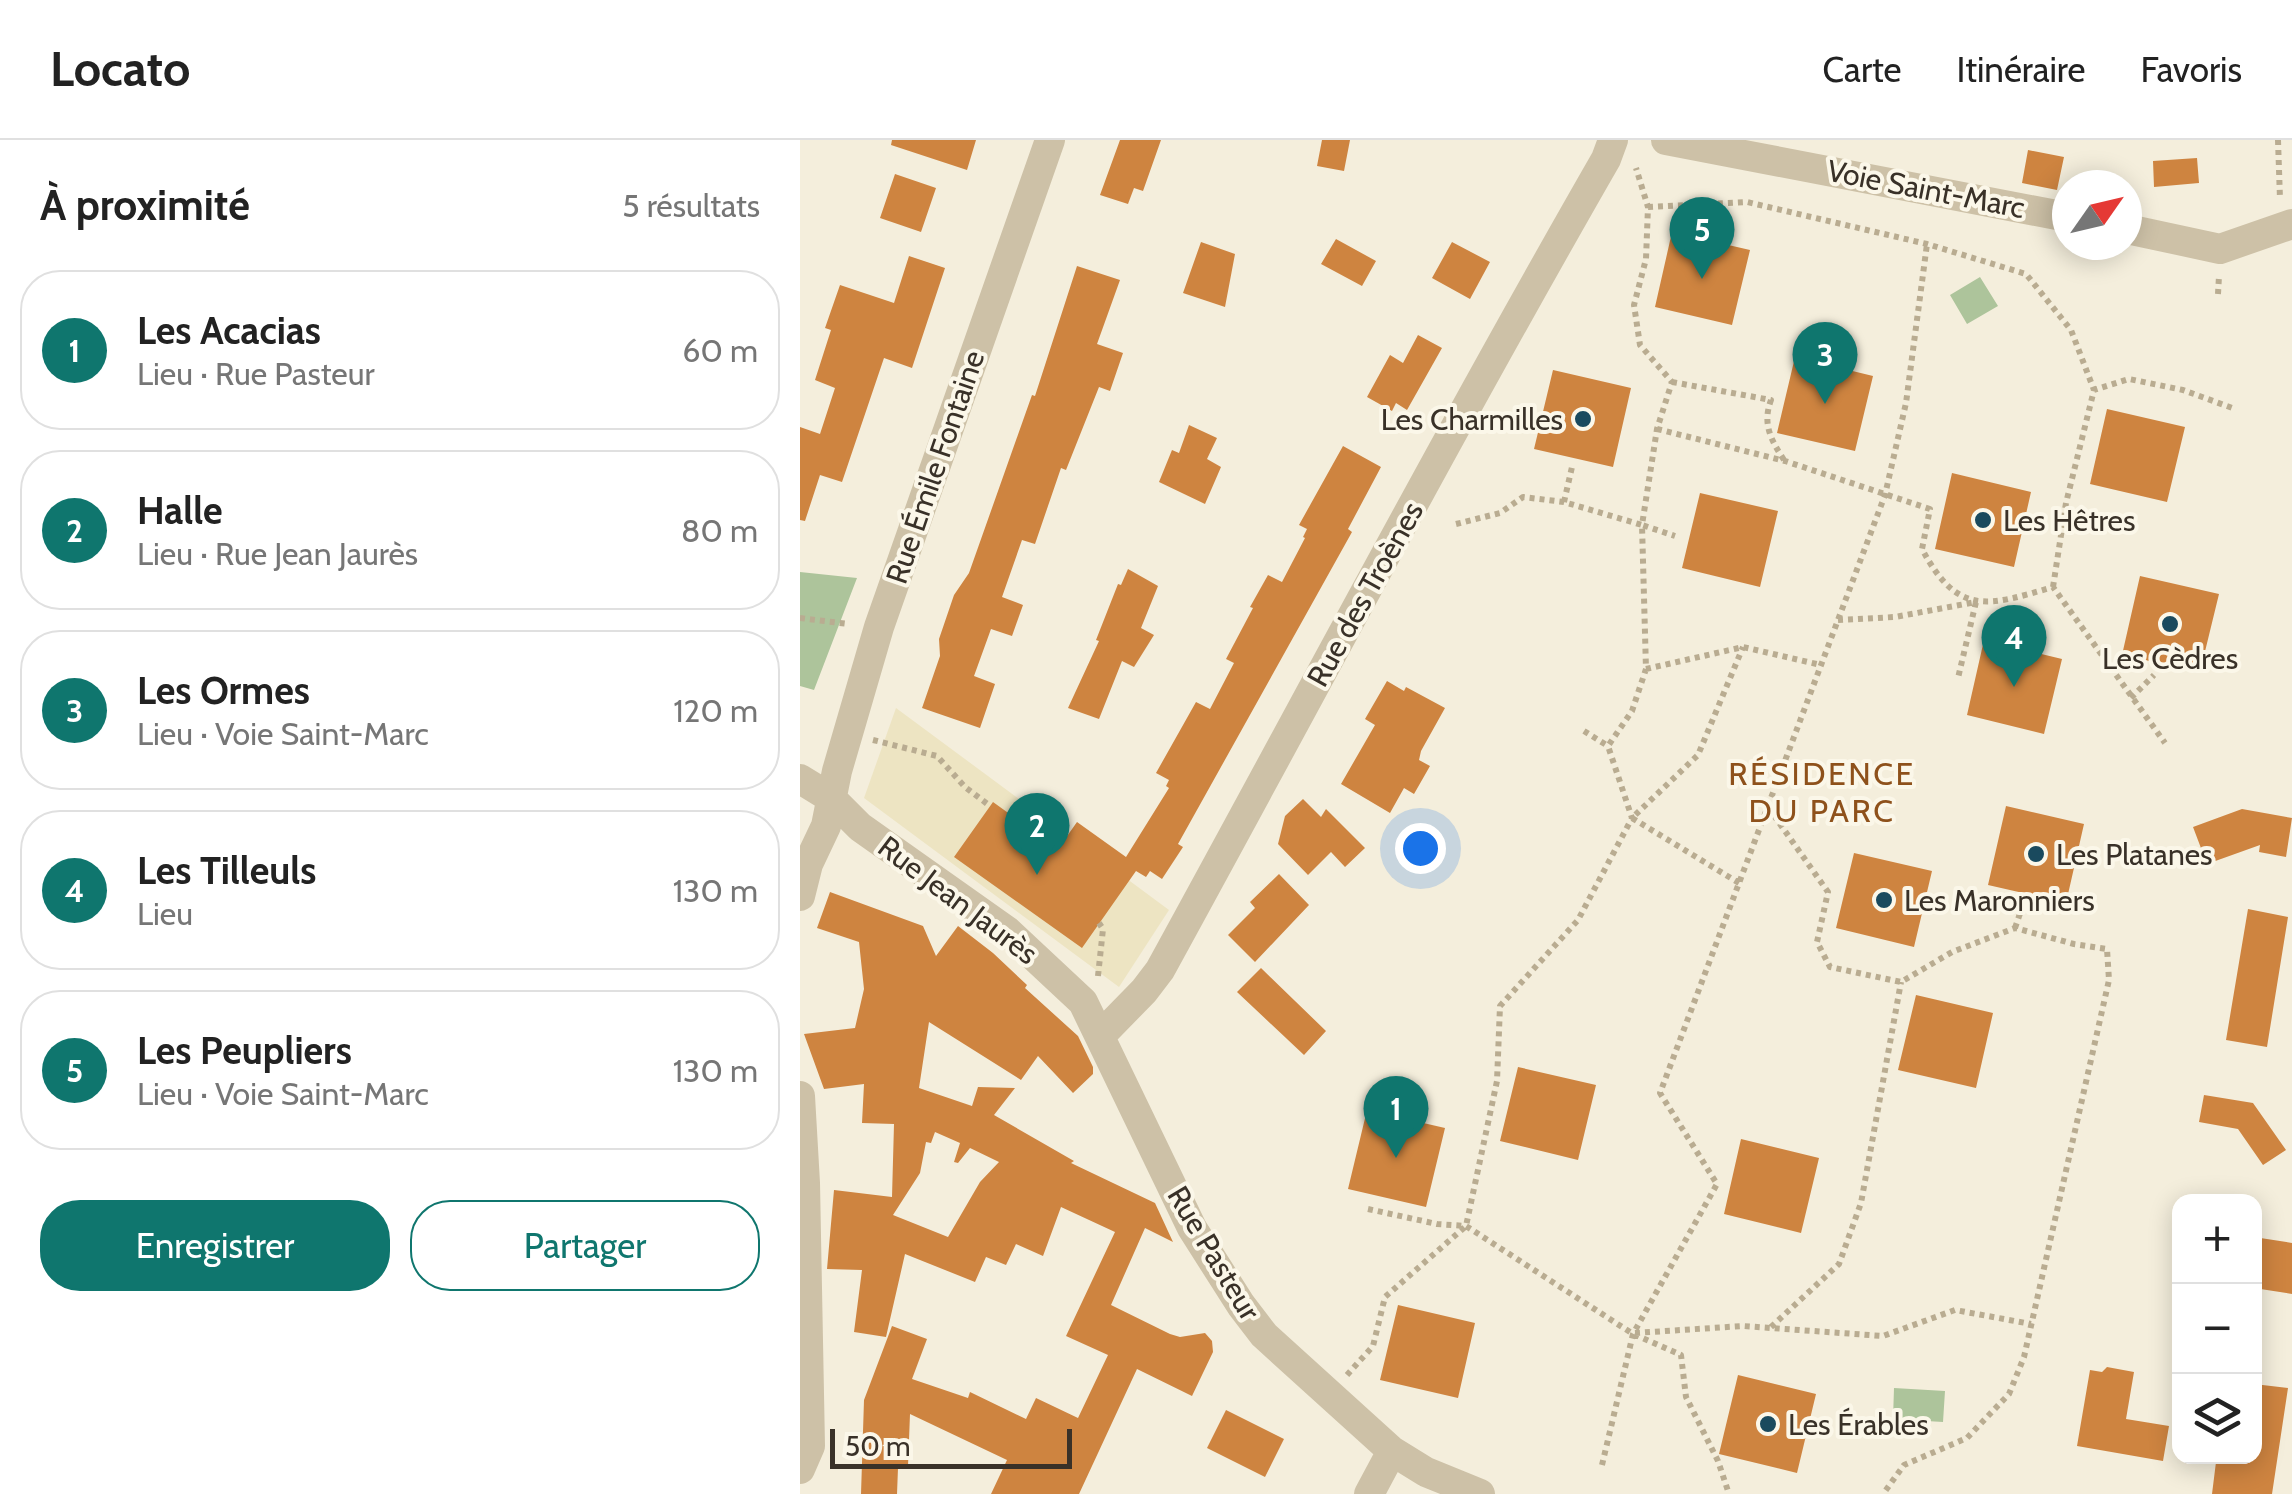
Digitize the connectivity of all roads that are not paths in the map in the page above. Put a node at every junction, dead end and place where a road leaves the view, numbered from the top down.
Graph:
1 (1050, 140) edge
2 (1613, 140) edge
3 (1670, 141) edge
4 (2052, 214) edge
5 (2286, 226) edge
6 (2142, 233) edge
7 (800, 779) edge
8 (831, 798) junction
9 (800, 896) edge
10 (1100, 1036) junction
11 (800, 1096) edge
12 (1392, 1451) junction
13 (800, 1469) edge
14 (1369, 1494) edge
15 (1480, 1494) edge

1 - 8 street, Rue Émile Fontaine
2 - 10 street, Rue des Troènes
3 - 4 street, Voie Saint-Marc
5 - 6 street
7 - 8 street, Rue Jean Jaurès
8 - 9 street, Rue Émile Fontaine
8 - 10 street, Rue Jean Jaurès
10 - 12 street, Rue Pasteur
11 - 13 street
12 - 14 street
12 - 15 street, Rue Pasteur

